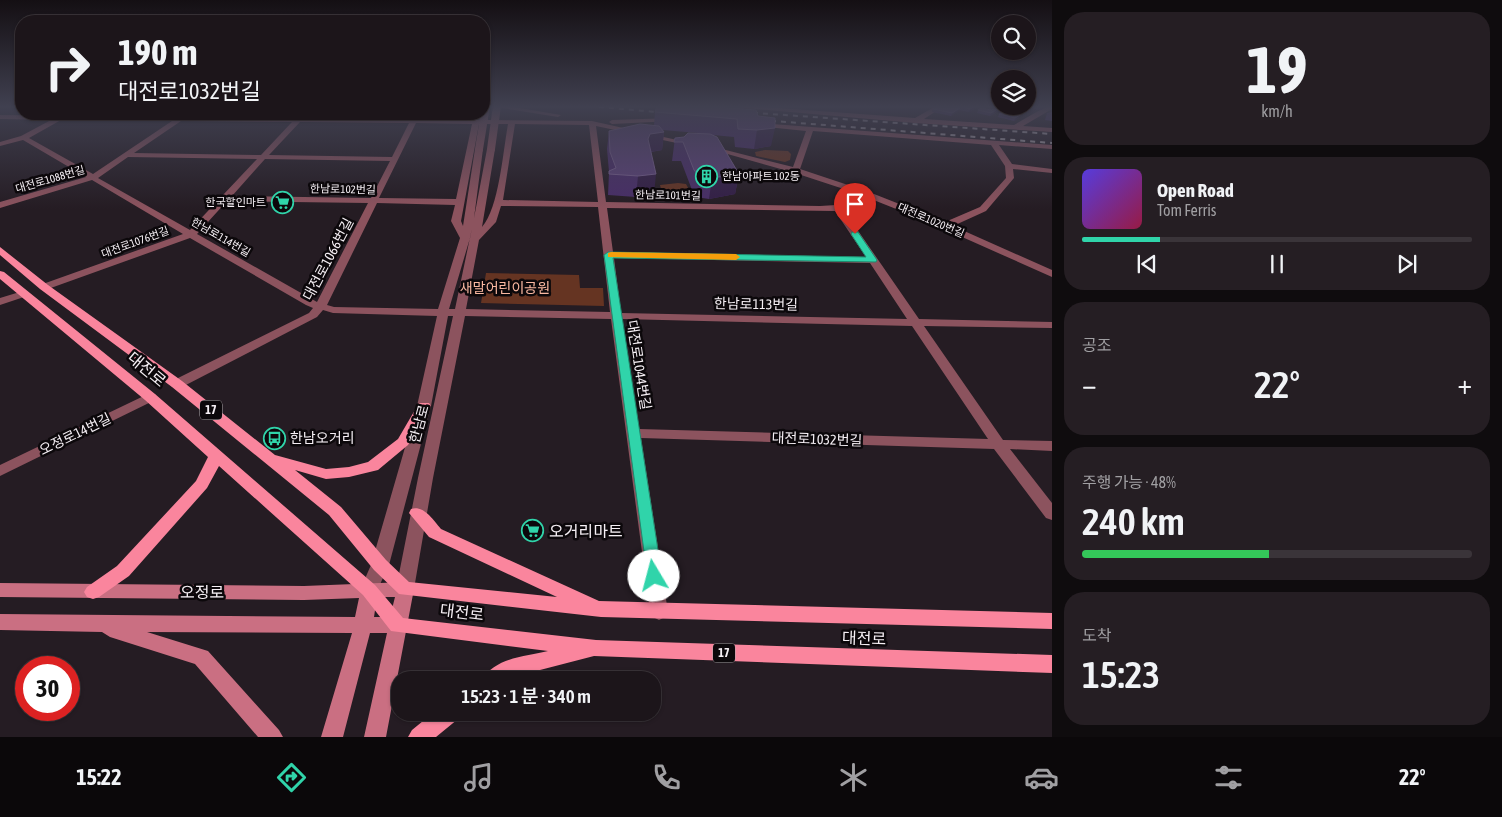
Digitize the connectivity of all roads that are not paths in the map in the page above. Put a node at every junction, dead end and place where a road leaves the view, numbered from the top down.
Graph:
1 (14, 140) edge
2 (28, 140) edge
3 (150, 140) edge
4 (279, 140) edge
5 (404, 140) edge
6 (472, 140) edge
7 (485, 140) edge
8 (487, 140) edge
9 (509, 140) edge
10 (594, 140) edge
11 (673, 140) edge
12 (806, 140) edge
13 (960, 140) edge
14 (994, 143) junction
15 (0, 144) edge
16 (1052, 147) edge
17 (485, 149) junction
18 (128, 156) junction
19 (263, 157) junction
20 (395, 159) junction
21 (1009, 166) junction
22 (796, 170) junction
23 (1052, 171) edge
24 (94, 178) junction
25 (866, 194) junction
26 (225, 198) junction
27 (374, 200) junction
28 (459, 202) junction
29 (498, 203) junction
30 (0, 205) edge
31 (602, 205) junction
32 (838, 208) junction
33 (945, 226) junction
34 (191, 234) junction
35 (471, 238) junction
36 (0, 250) edge
37 (608, 255) junction
38 (873, 260) junction
39 (1052, 262) edge
40 (1036, 266) junction
41 (0, 274) edge
42 (1052, 274) edge
43 (44, 286) junction
44 (23, 294) junction
45 (0, 302) edge
46 (320, 307) junction
47 (443, 312) junction
48 (460, 313) junction
49 (616, 316) junction
50 (914, 322) junction
51 (1052, 325) edge
52 (177, 384) junction
53 (150, 397) junction
54 (424, 406) junction
55 (634, 433) junction
56 (999, 445) junction
57 (1052, 446) edge
58 (216, 456) junction
59 (271, 459) junction
60 (0, 471) edge
61 (417, 513) junction
62 (1052, 514) edge
63 (380, 565) junction
64 (405, 589) junction
65 (0, 590) edge
66 (369, 590) junction
67 (93, 592) junction
68 (601, 609) junction
69 (659, 612) junction
70 (1052, 621) edge
71 (0, 622) edge
72 (95, 624) junction
73 (398, 625) junction
74 (363, 626) junction
75 (596, 648) junction
76 (1052, 664) edge
77 (505, 671) edge
78 (440, 721) edge
79 (272, 737) edge
80 (332, 737) edge
81 (374, 737) edge
82 (420, 737) edge

1 - 15 street
2 - 24 street, 한남로114번길
3 - 18 street, 대전로1088번길
4 - 19 street, 대전로1076번길
5 - 20 street, 대전로1066번길
6 - 28 street
7 - 17 street, 한남로, bridge
8 - 17 street, 한남로, bridge
9 - 29 street
10 - 31 street, 대전로1044번길
11 - 22 street, 대전로1020번길
12 - 22 street
13 - 14 street
14 - 16 street
14 - 21 street
17 - 35 street, 한남로
18 - 19 street
18 - 24 street, 대전로1088번길
19 - 20 street
19 - 26 street, 대전로1076번길
20 - 27 street, 대전로1066번길
21 - 23 street
21 - 33 street
22 - 25 street, 대전로1020번길
24 - 30 street, 대전로1088번길
24 - 34 street, 한남로114번길
25 - 32 street
25 - 33 street, 대전로1020번길
26 - 27 street, 한남로102번길
26 - 34 street, 대전로1076번길
27 - 28 street, 한남로102번길
27 - 46 street, 대전로1066번길
28 - 35 street
29 - 31 street, 한남로101번길
29 - 35 street
31 - 32 street, 한남로101번길
31 - 37 street, 대전로1044번길
32 - 38 street
33 - 40 street, 대전로1020번길
34 - 43 street, 대전로1076번길
34 - 46 street, 한남로114번길
35 - 47 street, 한남로
35 - 48 street, 한남로
36 - 43 main road, 대전로 / 17
37 - 38 street
37 - 49 street, 대전로1044번길
38 - 50 street
39 - 40 street
40 - 42 street, 대전로1020번길
41 - 44 main road, 대전로 / 17
43 - 52 main road, 대전로 / 17
44 - 45 street
44 - 53 main road, 대전로 / 17
46 - 47 street, 한남로114번길
46 - 52 street, 대전로1066번길
47 - 48 street, 한남로114번길
47 - 54 street, 한남로
48 - 49 street, 한남로113번길
48 - 61 street, 한남로
49 - 50 street, 한남로113번길
49 - 55 street, 대전로1044번길
50 - 51 street, 한남로113번길
50 - 56 street
52 - 59 main road, 대전로 / 17
53 - 58 main road, 대전로 / 17
53 - 60 street, 오정로14번길
54 - 59 main road
54 - 63 street, 한남로
55 - 56 street, 대전로1032번길
55 - 69 street, 대전로1044번길
56 - 57 street
56 - 62 street
58 - 66 main road, 대전로 / 17
58 - 67 main road
59 - 63 main road, 대전로 / 17
61 - 64 street, 한남로
61 - 68 main road
63 - 64 main road, 대전로 / 17
63 - 66 street, 한남로
64 - 66 main road, 오정로
64 - 68 main road, 대전로
64 - 73 main road, 한남로
65 - 67 main road, 오정로
66 - 67 main road, 오정로
66 - 73 main road, 대전로 / 17
66 - 74 main road, 한남로
68 - 69 main road, 대전로
69 - 70 main road, 대전로
71 - 72 main road
72 - 74 main road
72 - 79 main road
73 - 74 main road
73 - 75 main road, 대전로 / 17
73 - 81 main road, 한남로
74 - 80 main road, 한남로
75 - 76 main road, 대전로 / 17
75 - 77 main road
78 - 82 main road

